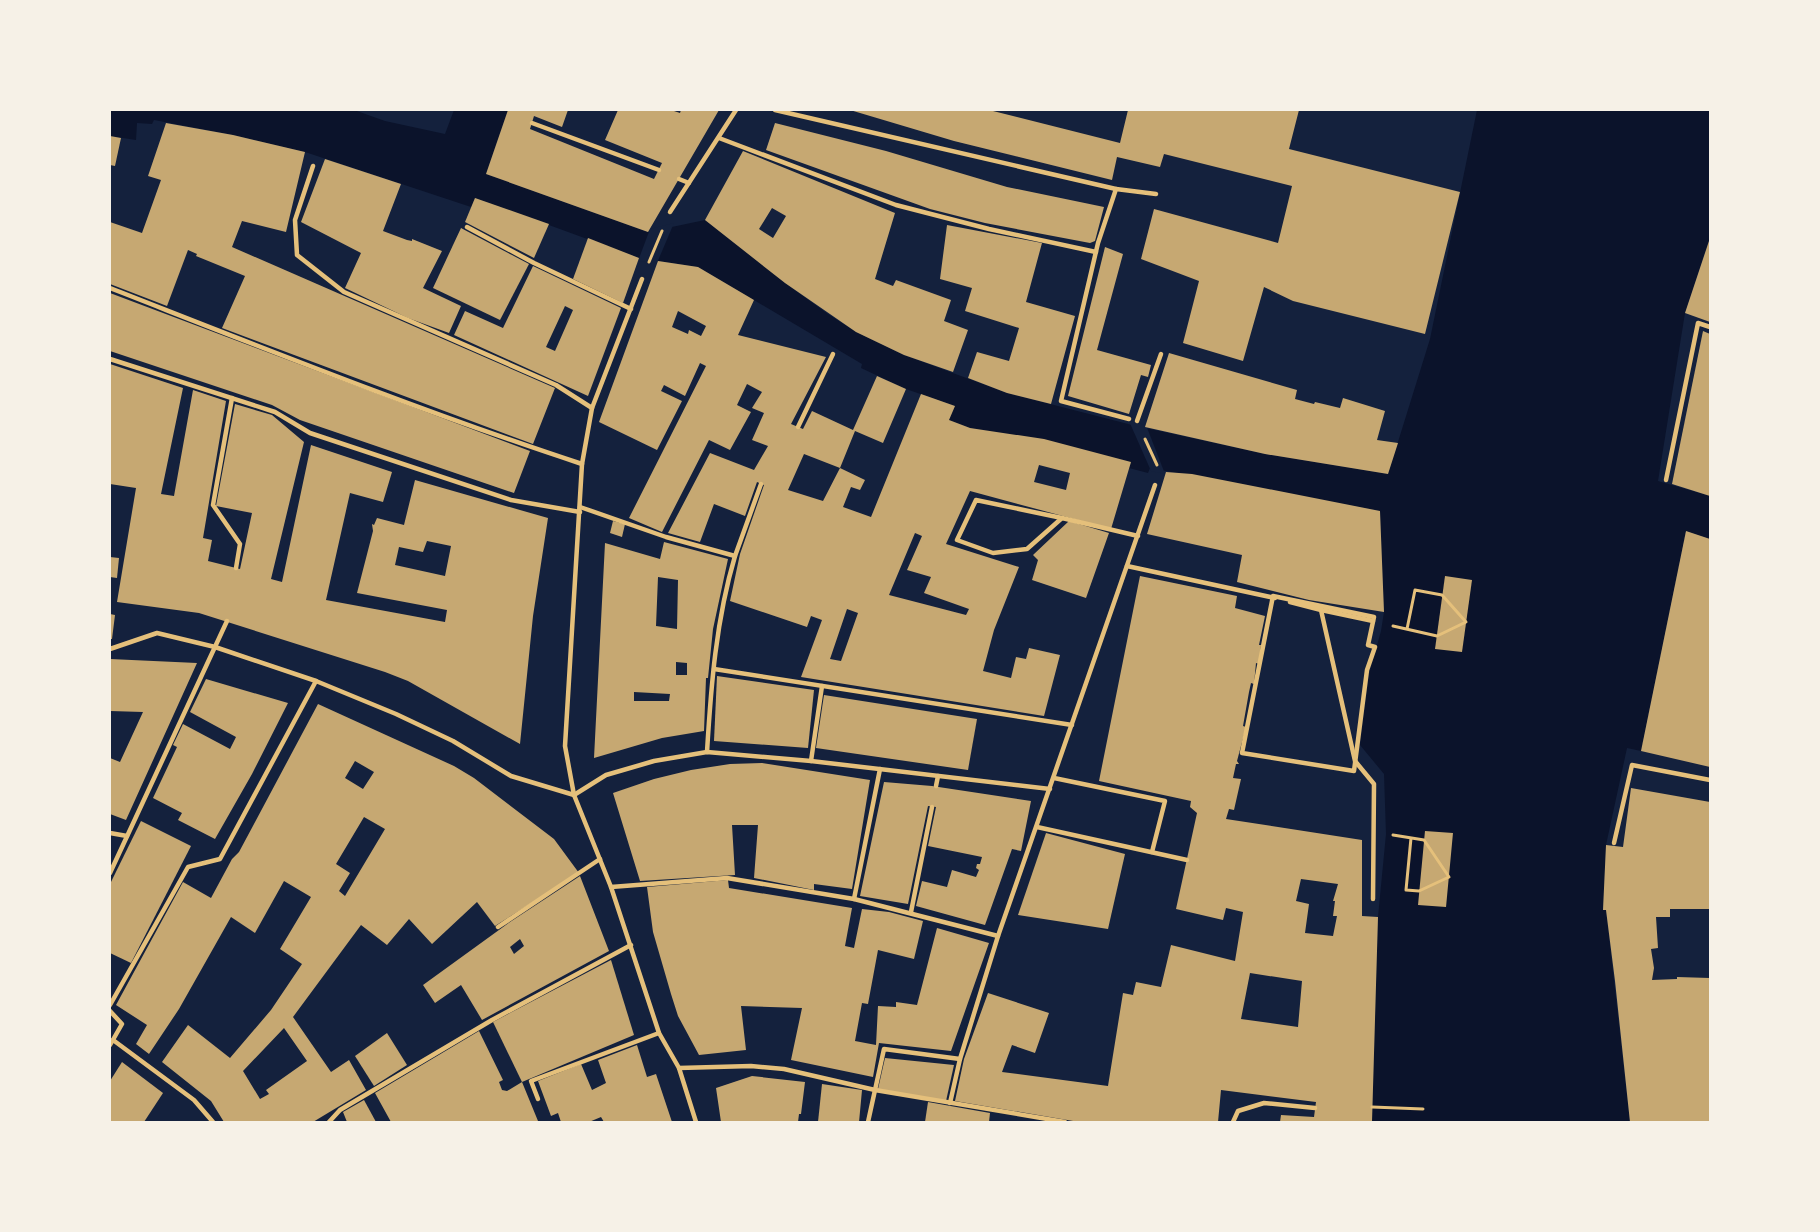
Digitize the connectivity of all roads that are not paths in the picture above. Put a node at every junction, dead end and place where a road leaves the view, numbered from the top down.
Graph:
1 (736, 110) edge
2 (775, 110) edge
3 (532, 123) dead end
4 (719, 138) junction
5 (313, 166) dead end
6 (659, 170) dead end
7 (679, 179) dead end
8 (689, 183) junction
9 (1116, 189) junction
10 (1156, 194) dead end
11 (670, 212) dead end
12 (467, 227) dead end
13 (1096, 252) junction
14 (642, 279) dead end
15 (110, 288) edge
16 (631, 309) junction
17 (1710, 327) edge
18 (833, 354) dead end
19 (1162, 354) dead end
20 (110, 359) edge
21 (232, 398) junction
22 (594, 407) junction
23 (1129, 419) dead end
24 (1137, 422) dead end
25 (798, 427) dead end
26 (582, 464) junction
27 (1666, 480) dead end
28 (761, 484) dead end
29 (1155, 485) dead end
30 (580, 510) junction
31 (1062, 518) junction
32 (1138, 536) junction
33 (735, 556) junction
34 (1127, 566) junction
35 (236, 568) dead end
36 (1272, 598) junction
37 (1320, 610) junction
38 (227, 621) dead end
39 (1373, 621) junction
40 (215, 647) junction
41 (110, 649) edge
42 (714, 669) junction
43 (316, 681) junction
44 (822, 686) junction
45 (1072, 725) junction
46 (707, 752) junction
47 (811, 761) junction
48 (1355, 761) junction
49 (880, 769) junction
50 (938, 776) junction
51 (1054, 778) junction
52 (1710, 780) edge
53 (936, 786) dead end
54 (1050, 789) junction
55 (574, 795) junction
56 (932, 807) dead end
57 (1036, 827) junction
58 (110, 833) edge
59 (127, 836) junction
60 (1614, 843) dead end
61 (1152, 852) junction
62 (600, 859) junction
63 (1187, 860) dead end
64 (110, 872) edge
65 (611, 887) junction
66 (854, 899) junction
67 (1373, 899) dead end
68 (911, 912) junction
69 (498, 927) dead end
70 (998, 936) junction
71 (631, 945) junction
72 (110, 1004) edge
73 (110, 1011) edge
74 (659, 1033) junction
75 (112, 1042) edge
76 (960, 1059) junction
77 (679, 1068) junction
78 (875, 1090) junction
79 (538, 1099) dead end
80 (950, 1103) junction
81 (1316, 1108) dead end
82 (333, 1121) edge
83 (213, 1122) edge
84 (696, 1122) edge
85 (868, 1122) edge
86 (1065, 1122) edge
87 (1233, 1122) edge

1 - 4 street
2 - 9 street
3 - 6 street
4 - 8 street
4 - 13 street
5 - 22 street
7 - 8 street
8 - 11 street
9 - 10 street
9 - 13 street
12 - 16 street
13 - 23 street
14 - 16 street
15 - 26 street
16 - 22 street
17 - 27 street
18 - 25 street
19 - 24 street
20 - 21 street
21 - 30 street
21 - 35 street
22 - 26 street
26 - 30 street
28 - 33 street
29 - 32 street
30 - 33 street
30 - 55 street
31 - 31 street
31 - 32 street
32 - 34 street
33 - 42 street
34 - 36 street
34 - 45 street
36 - 37 street
36 - 39 street
36 - 48 street
37 - 39 street
37 - 48 street
38 - 40 street
39 - 48 street
40 - 41 street
40 - 43 street
40 - 59 street
42 - 44 street
42 - 46 street
43 - 55 street
43 - 72 street
44 - 45 street
44 - 47 street
45 - 51 street
46 - 47 street
46 - 55 street
47 - 49 street
48 - 67 street
49 - 50 street
49 - 66 street
50 - 53 street
50 - 54 street
51 - 54 street
51 - 61 street
52 - 60 street
54 - 57 street
55 - 62 street
56 - 68 street
57 - 61 street
57 - 70 street
58 - 59 street
59 - 64 street
61 - 63 street
62 - 65 street
62 - 69 street
65 - 66 street
65 - 71 street
66 - 68 street
68 - 70 street
70 - 76 street
71 - 74 street
71 - 82 street
73 - 75 street
74 - 77 street
74 - 79 street
75 - 83 street
76 - 78 street
76 - 80 street
77 - 78 street
77 - 84 street
78 - 80 street
78 - 85 street
80 - 86 street
81 - 87 street

